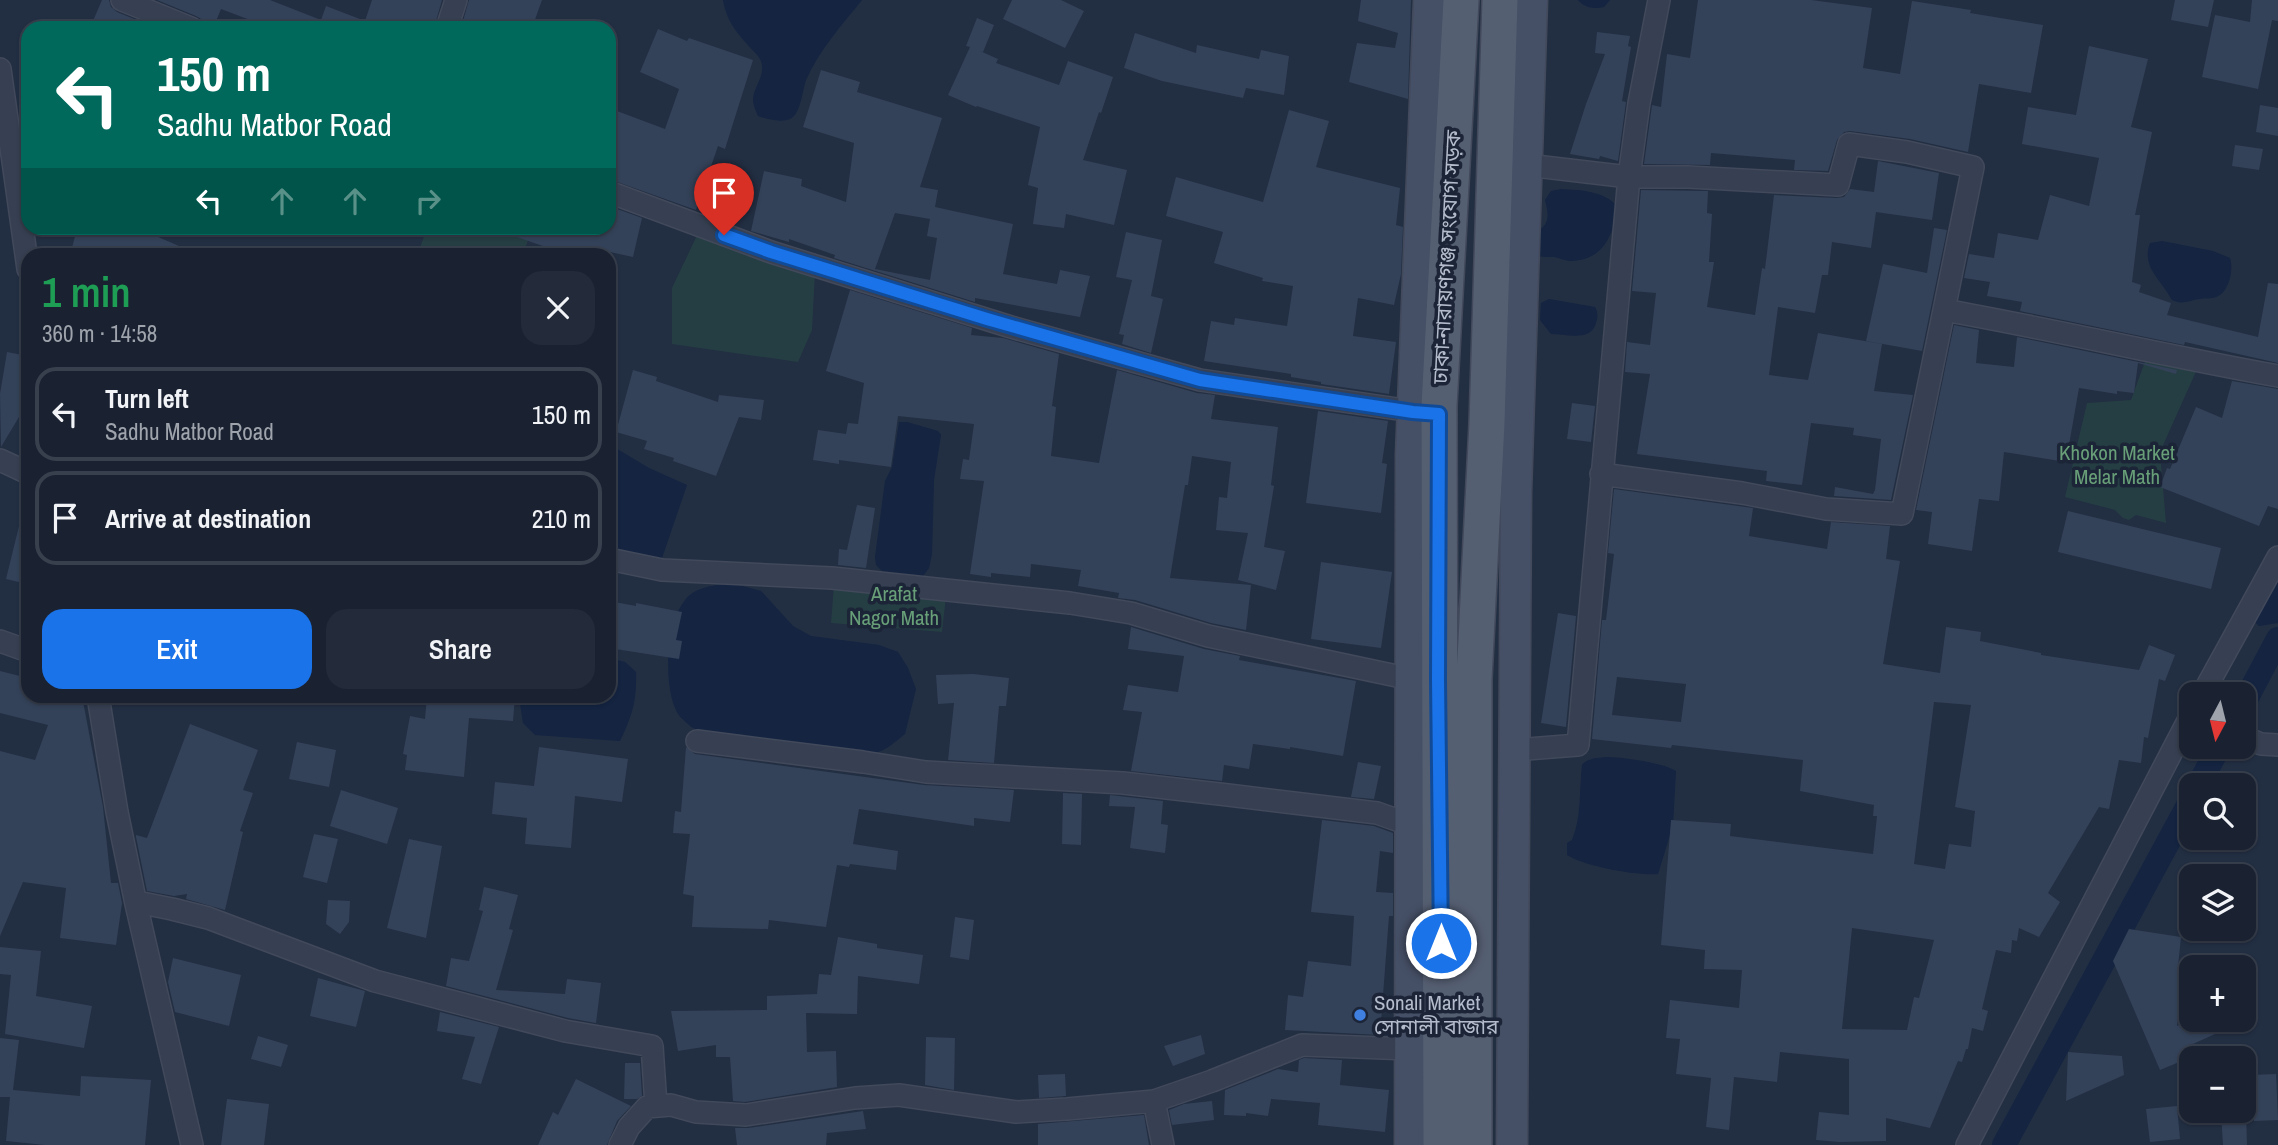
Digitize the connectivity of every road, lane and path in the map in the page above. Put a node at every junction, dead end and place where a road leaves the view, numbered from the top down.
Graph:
1 (122, 0) edge
2 (456, 0) edge
3 (1429, 0) edge
4 (1461, 0) edge
5 (1500, 0) edge
6 (1532, 0) edge
7 (1659, 0) edge
8 (174, 21) edge
9 (449, 21) edge
10 (0, 69) edge
11 (1527, 165) junction
12 (1629, 177) junction
13 (616, 195) edge
14 (21, 218) edge
15 (1944, 310) junction
16 (1505, 354) junction
17 (2278, 376) edge
18 (1426, 413) junction
19 (0, 460) edge
20 (21, 470) edge
21 (1601, 474) junction
22 (2278, 557) edge
23 (616, 560) edge
24 (0, 641) edge
25 (21, 648) edge
26 (1411, 679) junction
27 (2209, 682) edge
28 (99, 703) edge
29 (2179, 739) edge
30 (697, 741) dead end
31 (1515, 750) junction
32 (1411, 825) junction
33 (136, 904) junction
34 (1410, 1049) junction
35 (1154, 1101) junction
36 (656, 1106) junction
37 (192, 1145) edge
38 (620, 1145) edge
39 (1163, 1145) edge
40 (1410, 1145) edge
41 (1441, 1145) edge
42 (1474, 1145) edge
43 (1512, 1145) edge
44 (1967, 1145) edge

1 - 8 street
2 - 9 street
3 - 18 street
4 - 18 main road, ঢাকা-নারায়ণগঞ্জ সংযোগ সড়ক
5 - 16 main road, ঢাকা-নারায়ণগঞ্জ সংযোগ সড়ক
6 - 11 street
7 - 12 street
10 - 14 street
11 - 12 street
11 - 16 street
12 - 15 street
12 - 21 street
13 - 18 street
15 - 17 street
15 - 21 street
16 - 31 street
16 - 42 main road, ঢাকা-নারায়ণগঞ্জ সংযোগ সড়ক
18 - 26 street
18 - 41 main road, ঢাকা-নারায়ণগঞ্জ সংযোগ সড়ক
19 - 20 street
21 - 31 street
22 - 27 street
23 - 26 street
24 - 25 street
26 - 32 street
28 - 33 street
29 - 44 street
30 - 32 street
31 - 43 street
32 - 34 street
33 - 36 street
33 - 37 street
34 - 35 street
34 - 40 street
35 - 36 street
35 - 39 street
36 - 38 street

